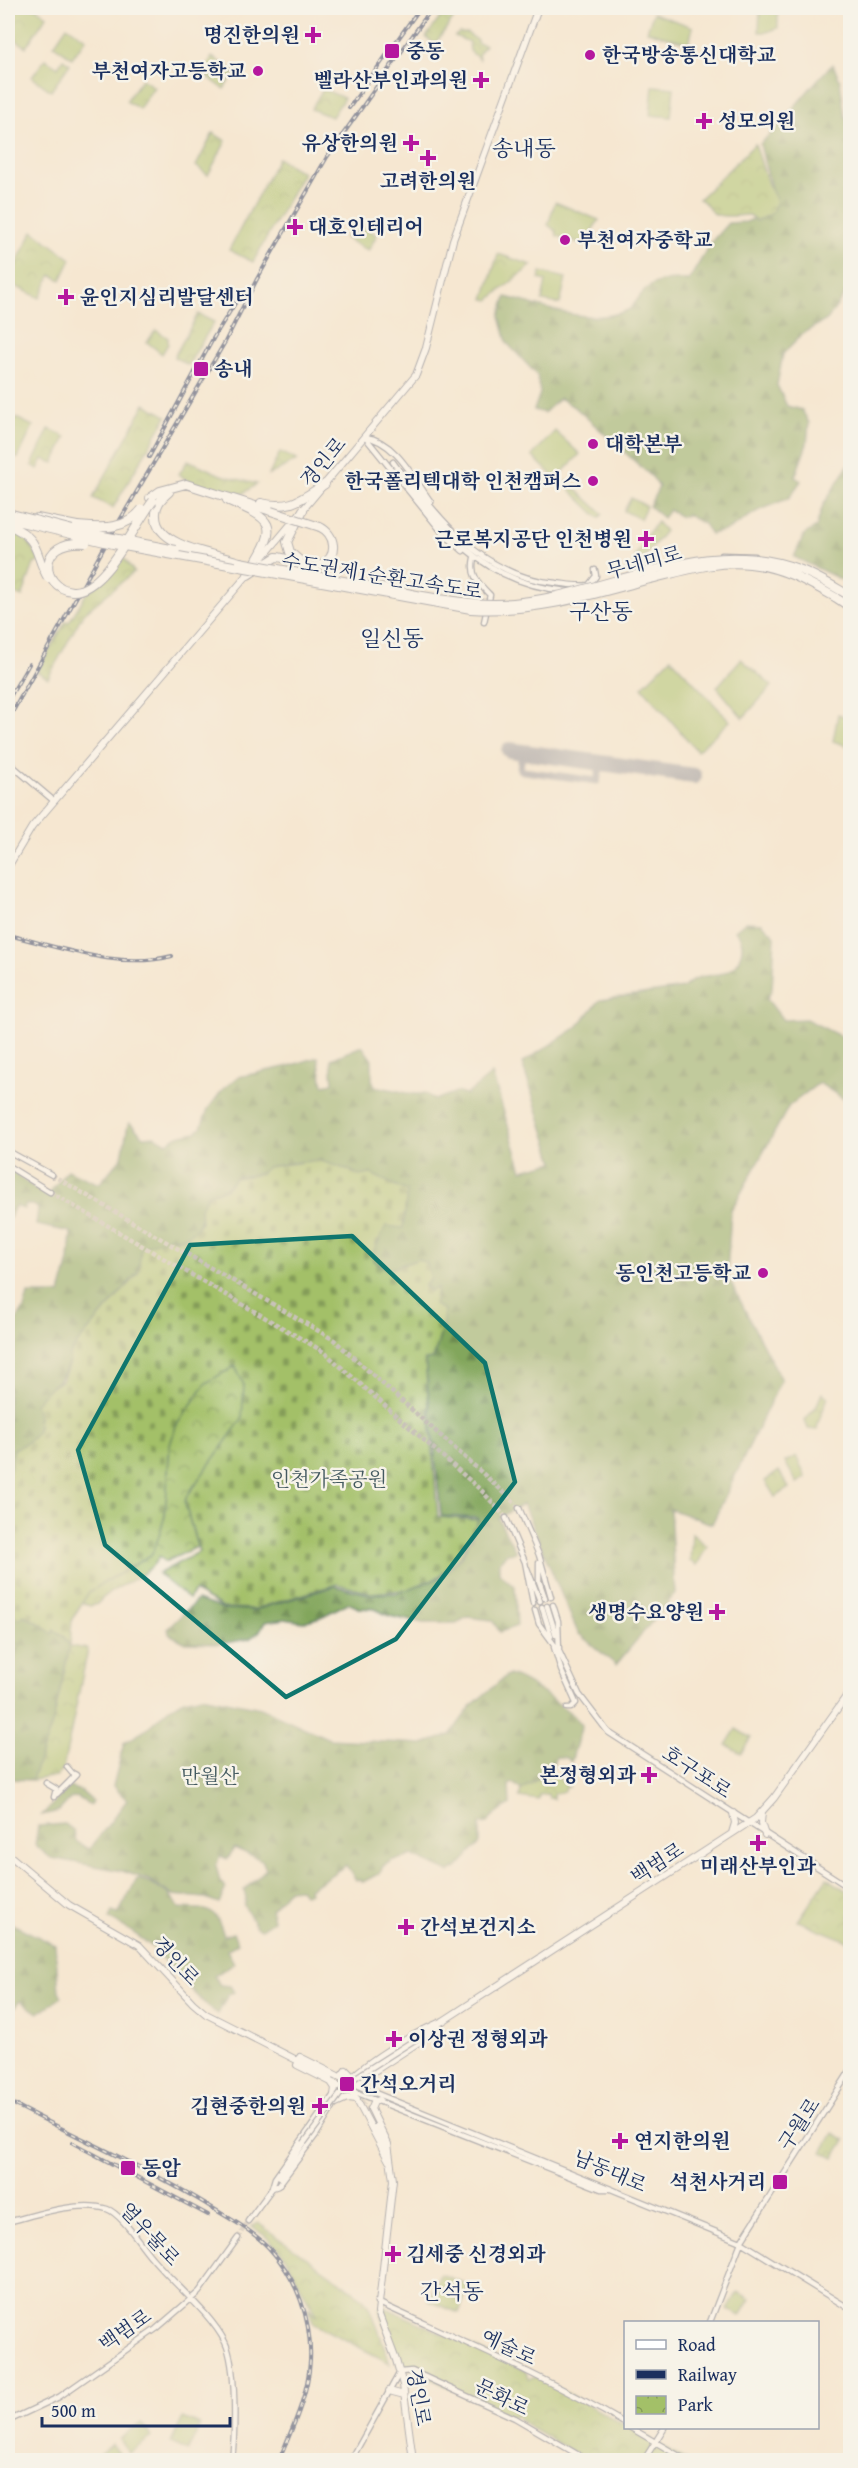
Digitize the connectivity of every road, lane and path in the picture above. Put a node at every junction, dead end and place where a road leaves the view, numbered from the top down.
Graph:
1 (538, 8) edge
2 (365, 437) junction
3 (399, 459) junction
4 (391, 469) junction
5 (325, 484) junction
6 (222, 496) junction
7 (154, 501) junction
8 (303, 510) junction
9 (8, 513) edge
10 (18, 516) junction
11 (8, 519) edge
12 (8, 525) edge
13 (319, 528) junction
14 (113, 544) junction
15 (475, 551) junction
16 (472, 557) junction
17 (240, 562) junction
18 (595, 570) dead end
19 (248, 574) junction
20 (589, 585) junction
21 (849, 596) edge
22 (850, 605) edge
23 (484, 622) dead end
24 (8, 762) edge
25 (54, 801) junction
26 (8, 867) edge
27 (8, 1152) edge
28 (8, 1164) edge
29 (52, 1175) tunnel mouth
30 (50, 1192) tunnel mouth
31 (519, 1508) tunnel mouth
32 (506, 1518) tunnel mouth
33 (525, 1562) junction
34 (533, 1603) dead end
35 (535, 1610) dead end
36 (556, 1643) junction
37 (850, 1691) edge
38 (567, 1707) dead end
39 (67, 1767) dead end
40 (46, 1784) dead end
41 (762, 1811) junction
42 (733, 1814) junction
43 (748, 1823) junction
44 (731, 1834) junction
45 (765, 1835) junction
46 (8, 1854) edge
47 (850, 1888) edge
48 (443, 2021) junction
49 (850, 2071) edge
50 (334, 2077) junction
51 (352, 2078) junction
52 (363, 2078) junction
53 (344, 2088) junction
54 (366, 2090) junction
55 (334, 2095) junction
56 (357, 2099) junction
57 (379, 2100) junction
58 (336, 2103) junction
59 (367, 2110) junction
60 (272, 2188) junction
61 (608, 2189) junction
62 (248, 2221) tunnel mouth
63 (8, 2222) edge
64 (238, 2238) tunnel mouth
65 (741, 2242) junction
66 (190, 2300) junction
67 (377, 2302) junction
68 (850, 2309) edge
69 (710, 2321) edge
70 (400, 2372) junction
71 (389, 2391) junction
72 (404, 2395) junction
73 (8, 2421) edge
74 (624, 2423) edge
75 (634, 2429) edge
76 (663, 2429) edge
77 (655, 2442) junction
78 (232, 2460) edge
79 (351, 2460) edge
80 (413, 2460) edge
81 (587, 2460) edge
82 (644, 2460) edge
83 (686, 2460) edge

1 - 2 main road, 경인로
2 - 3 main road
2 - 4 main road
2 - 5 main road, 경인로
3 - 4 main road
3 - 15 main road
4 - 16 main road
5 - 6 highway
5 - 8 main road, 경인로
6 - 7 highway
6 - 13 highway, bridge
6 - 19 highway
7 - 10 highway, bridge
7 - 12 highway, bridge
7 - 14 highway, bridge
7 - 17 highway
8 - 13 highway
8 - 19 main road, 경인로
9 - 10 highway, 수도권제1순환고속도로, bridge
10 - 17 highway, 수도권제1순환고속도로, bridge
11 - 14 highway, 수도권제1순환고속도로, bridge
13 - 19 highway
14 - 22 highway, 수도권제1순환고속도로, bridge
15 - 16 main road, 무네미로
15 - 20 main road, 무네미로
16 - 22 main road, 무네미로
16 - 23 main road
17 - 21 highway, 수도권제1순환고속도로, bridge
18 - 20 main road
19 - 25 main road, 경인로
20 - 21 main road, 무네미로
24 - 25 main road
25 - 26 main road, 경인로
27 - 29 main road
28 - 30 main road
31 - 33 main road
32 - 33 main road
33 - 34 main road
35 - 36 main road, 호구포로
36 - 36 main road, 호구포로
36 - 38 main road
36 - 42 main road, 호구포로
37 - 41 main road, 백범로
39 - 40 main road
41 - 43 main road, 백범로
41 - 45 main road
42 - 43 main road, 호구포로
42 - 44 main road
43 - 44 main road, 백범로
43 - 45 main road, 호구포로
44 - 48 main road, 백범로
45 - 47 main road, 호구포로
46 - 50 main road, 경인로
48 - 51 main road, 백범로
48 - 52 main road, 백범로
48 - 60 main road, 백범로, bridge
49 - 65 main road, 구월로
50 - 51 main road
50 - 53 main road
50 - 55 main road
51 - 52 main road, 백범로
51 - 53 main road, 백범로
51 - 54 main road, 남동대로
52 - 54 main road
53 - 55 main road, 백범로
53 - 56 main road, 경인로
53 - 57 main road
53 - 58 main road, 백범로
54 - 61 main road, 남동대로
55 - 60 main road, 백범로
56 - 58 main road
56 - 59 main road, 경인로
57 - 59 main road
57 - 61 main road
58 - 60 main road, 백범로
59 - 67 main road, 경인로
60 - 62 main road, 백범로
61 - 65 main road, 남동대로
63 - 66 main road, 열우물로
64 - 66 main road, 백범로
65 - 68 main road, 남동대로
65 - 69 main road, 구월로
66 - 73 main road, 백범로
66 - 78 main road, 열우물로
67 - 70 main road, 경인로
67 - 74 main road, 예술로
70 - 71 main road
70 - 72 main road, 경인로
70 - 81 main road, 문화로
71 - 72 main road
71 - 79 main road
72 - 80 main road, 경인로
75 - 77 main road
76 - 77 main road
77 - 82 main road
77 - 83 main road

